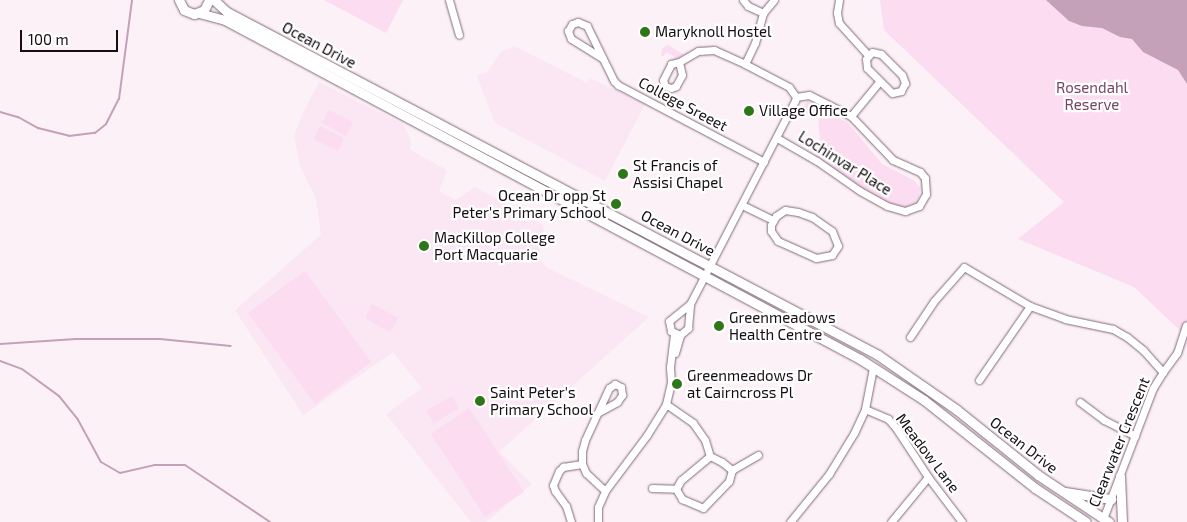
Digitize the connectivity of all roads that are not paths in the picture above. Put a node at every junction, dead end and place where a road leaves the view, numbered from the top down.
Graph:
1 (209, 0) edge
2 (214, 0) edge
3 (449, 0) edge
4 (743, 0) edge
5 (774, 0) edge
6 (839, 0) edge
7 (179, 1) edge
8 (199, 13) junction
9 (763, 13) junction
10 (459, 35) dead end
11 (868, 55) junction
12 (602, 58) junction
13 (675, 63) dead end
14 (746, 64) junction
15 (879, 82) junction
16 (796, 97) junction
17 (851, 116) junction
18 (777, 138) junction
19 (764, 162) junction
20 (742, 205) junction
21 (773, 220) junction
22 (710, 265) junction
23 (705, 276) junction
24 (690, 304) junction
25 (1030, 306) junction
26 (679, 315) junction
27 (687, 320) junction
28 (1186, 325) edge
29 (677, 334) junction
30 (910, 337) dead end
31 (873, 368) junction
32 (1163, 372) junction
33 (979, 380) dead end
34 (1080, 402) dead end
35 (666, 404) junction
36 (865, 409) junction
37 (599, 412) dead end
38 (1135, 436) junction
39 (758, 455) dead end
40 (710, 456) junction
41 (582, 464) junction
42 (732, 470) junction
43 (1120, 476) junction
44 (928, 477) junction
45 (652, 488) dead end
46 (676, 489) junction
47 (1060, 490) junction
48 (605, 491) junction
49 (1110, 499) junction
50 (1104, 521) edge
51 (571, 522) edge
52 (598, 522) edge
53 (790, 522) edge
54 (891, 522) edge
55 (962, 522) edge
56 (1086, 522) edge
57 (1122, 522) edge

1 - 8 main road
2 - 22 main road, Ocean Drive
3 - 10 street
4 - 9 street
5 - 9 street
6 - 11 street
7 - 8 main road, Ocean Drive
8 - 23 main road, Ocean Drive
9 - 14 street
11 - 15 street
11 - 15 street
12 - 12 street
12 - 19 street, College Sreeet
13 - 14 street
14 - 16 street
15 - 17 street
16 - 17 street, Lochinvar Place
16 - 18 street, Lochinvar Place
17 - 18 street, Lochinvar Place
18 - 19 street, Lochinvar Place
19 - 20 street, Lochinvar Place
20 - 21 street
20 - 22 street, Lochinvar Place
21 - 21 street
22 - 23 street, Lochinvar Place
22 - 47 main road, Ocean Drive
23 - 24 street, Lochinvar Place
23 - 31 main road, Ocean Drive
24 - 26 street
24 - 27 street
25 - 30 street, Clearwater Crescent
25 - 32 street, Clearwater Crescent
25 - 33 street
26 - 27 street
26 - 29 street
27 - 29 street
28 - 32 street, Clearwater Crescent
29 - 35 street
31 - 36 street
31 - 56 main road, Ocean Drive
32 - 38 street, Clearwater Crescent
34 - 38 street
35 - 40 street
35 - 48 street
36 - 44 street, Meadow Lane
36 - 53 street
37 - 41 street
38 - 43 street, Clearwater Crescent
39 - 42 street
40 - 42 street
40 - 46 street
41 - 48 street
41 - 51 street
42 - 46 street
43 - 49 street, Clearwater Crescent
43 - 57 main road
44 - 54 street
44 - 55 street, Meadow Lane
45 - 46 street
47 - 49 main road
47 - 50 main road, Ocean Drive
48 - 52 street
49 - 50 street, Clearwater Crescent

